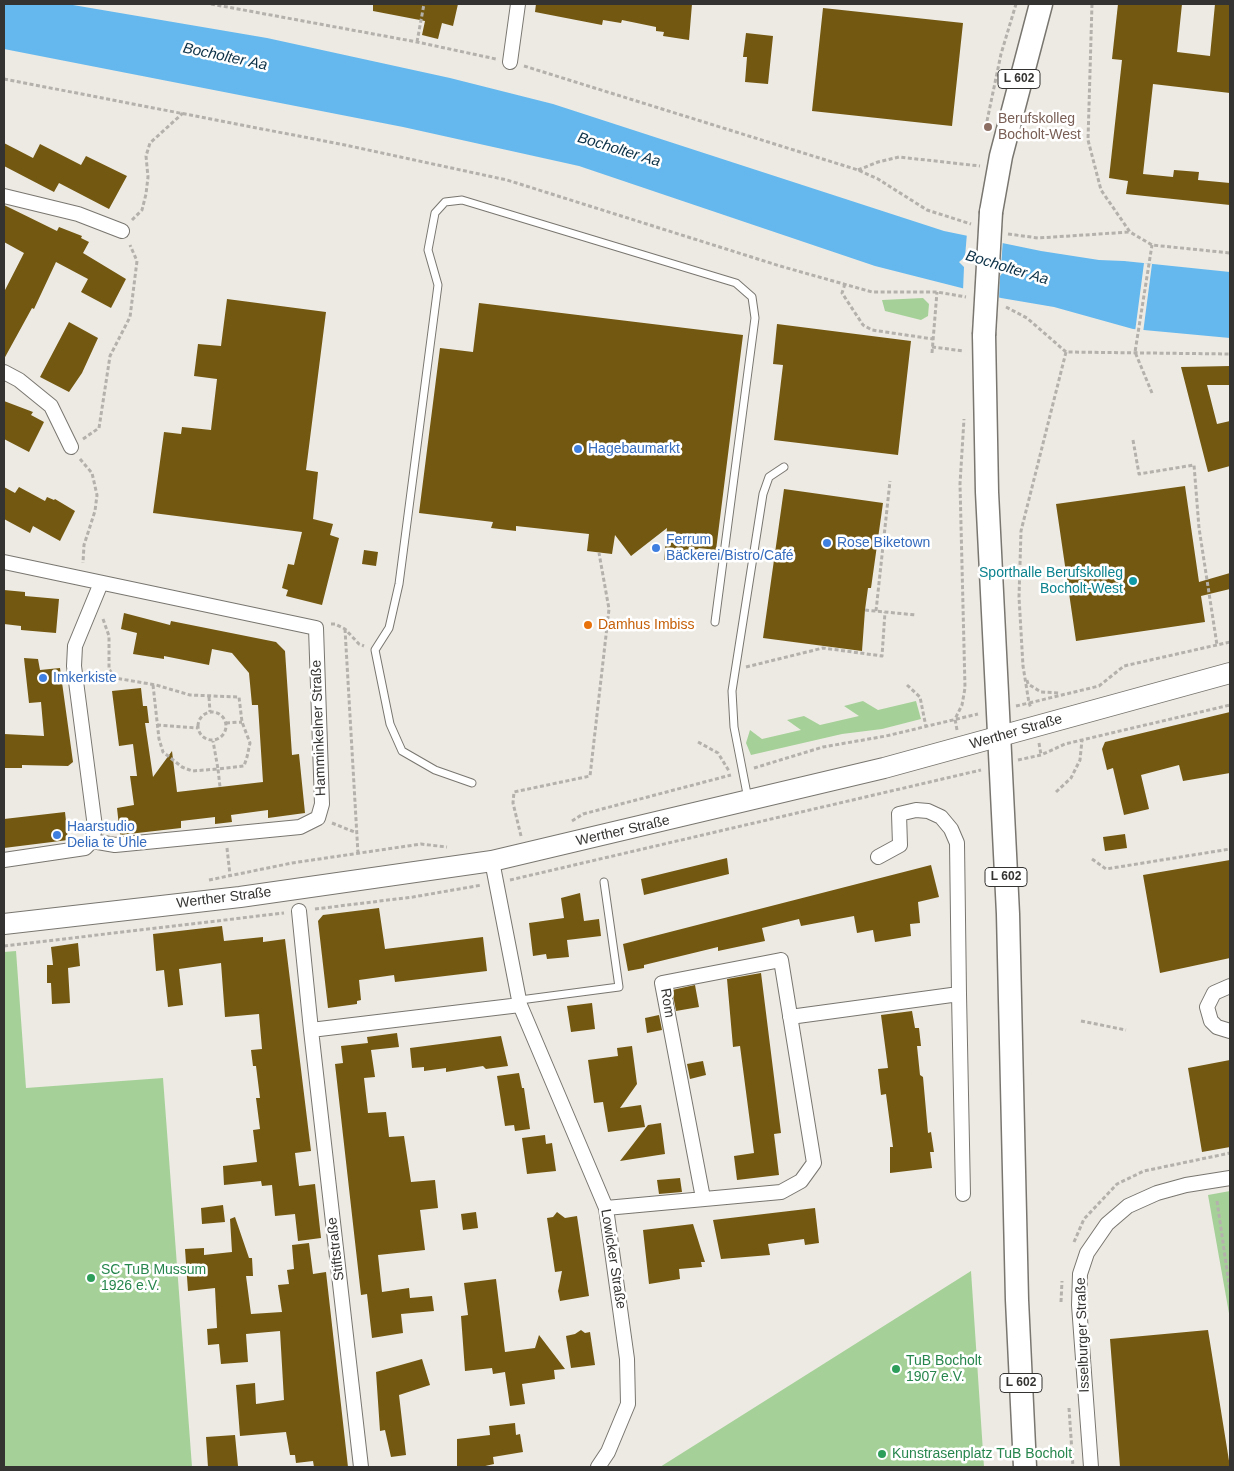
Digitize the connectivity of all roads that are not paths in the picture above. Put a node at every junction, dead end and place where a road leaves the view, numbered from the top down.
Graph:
1 (518, 4) edge
2 (1040, 4) edge
3 (510, 62) road end
4 (4, 196) edge
5 (122, 230) road end
6 (4, 372) edge
7 (71, 448) road end
8 (784, 467) dead end
9 (4, 562) edge
10 (101, 584) junction
11 (715, 622) dead end
12 (1230, 673) edge
13 (1000, 738) junction
14 (472, 783) dead end
15 (749, 802) junction
16 (92, 841) junction
17 (878, 857) dead end
18 (4, 860) edge
19 (492, 861) junction
20 (604, 882) dead end
21 (299, 911) dead end
22 (4, 924) edge
23 (1230, 986) edge
24 (960, 994) junction
25 (520, 1002) junction
26 (790, 1017) junction
27 (311, 1030) junction
28 (1230, 1031) edge
29 (1230, 1178) edge
30 (963, 1194) dead end
31 (703, 1198) junction
32 (606, 1208) junction
33 (361, 1467) edge
34 (598, 1467) edge
35 (1025, 1467) edge
36 (1091, 1467) edge

1 - 3 street
2 - 13 main road, L 602, bridge
4 - 5 street
6 - 7 street
8 - 15 lane
9 - 10 street
10 - 16 street
10 - 16 street, Hamminkelner Straße
11 - 14 lane
12 - 13 main road, Werther Straße
13 - 15 main road, Werther Straße
13 - 35 main road, L 602
15 - 19 main road, Werther Straße
16 - 18 street
17 - 24 street
19 - 22 main road, Werther Straße
19 - 25 street, Lowicker Straße
20 - 25 lane
21 - 27 street, Stiftstraße
23 - 28 street
24 - 26 street
24 - 30 street
25 - 27 street
25 - 32 street, Lowicker Straße
26 - 31 street, Rom
26 - 31 street, Rom
27 - 33 street, Stiftstraße
29 - 36 street, Isselburger Straße
31 - 32 street, Rom
32 - 34 street, Lowicker Straße

